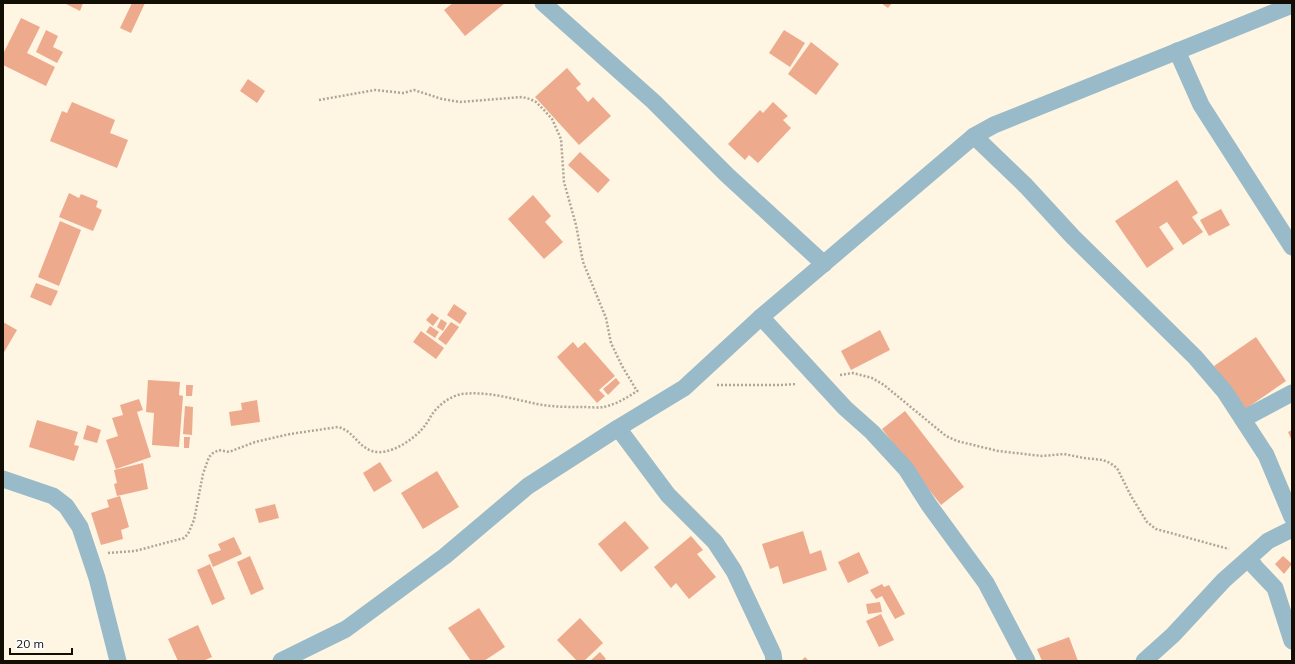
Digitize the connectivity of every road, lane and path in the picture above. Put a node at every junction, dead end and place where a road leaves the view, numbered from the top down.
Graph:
1 (543, 3) edge
2 (1292, 5) edge
3 (1177, 51) junction
4 (319, 100) dead end
5 (974, 136) junction
6 (1292, 247) edge
7 (824, 264) junction
8 (761, 317) junction
9 (818, 379) junction
10 (684, 388) junction
11 (642, 391) dead end
12 (637, 392) junction
13 (1292, 393) edge
14 (1243, 418) junction
15 (618, 428) junction
16 (3, 479) edge
17 (1292, 517) edge
18 (1292, 529) edge
19 (90, 554) junction
20 (1252, 555) junction
21 (1292, 641) edge
22 (118, 661) edge
23 (281, 661) edge
24 (774, 661) edge
25 (1027, 661) edge
26 (1144, 661) edge

1 - 7 street
2 - 3 street
3 - 5 street
3 - 6 street
4 - 12 path
5 - 7 street
5 - 14 street
7 - 8 street
8 - 9 street
8 - 10 street
9 - 10 path
9 - 20 path
9 - 25 street
10 - 15 street
11 - 12 path
12 - 19 path
13 - 14 street
14 - 17 street
15 - 23 street
15 - 24 street
16 - 19 street
18 - 20 street
19 - 22 street
20 - 21 street
20 - 26 street

